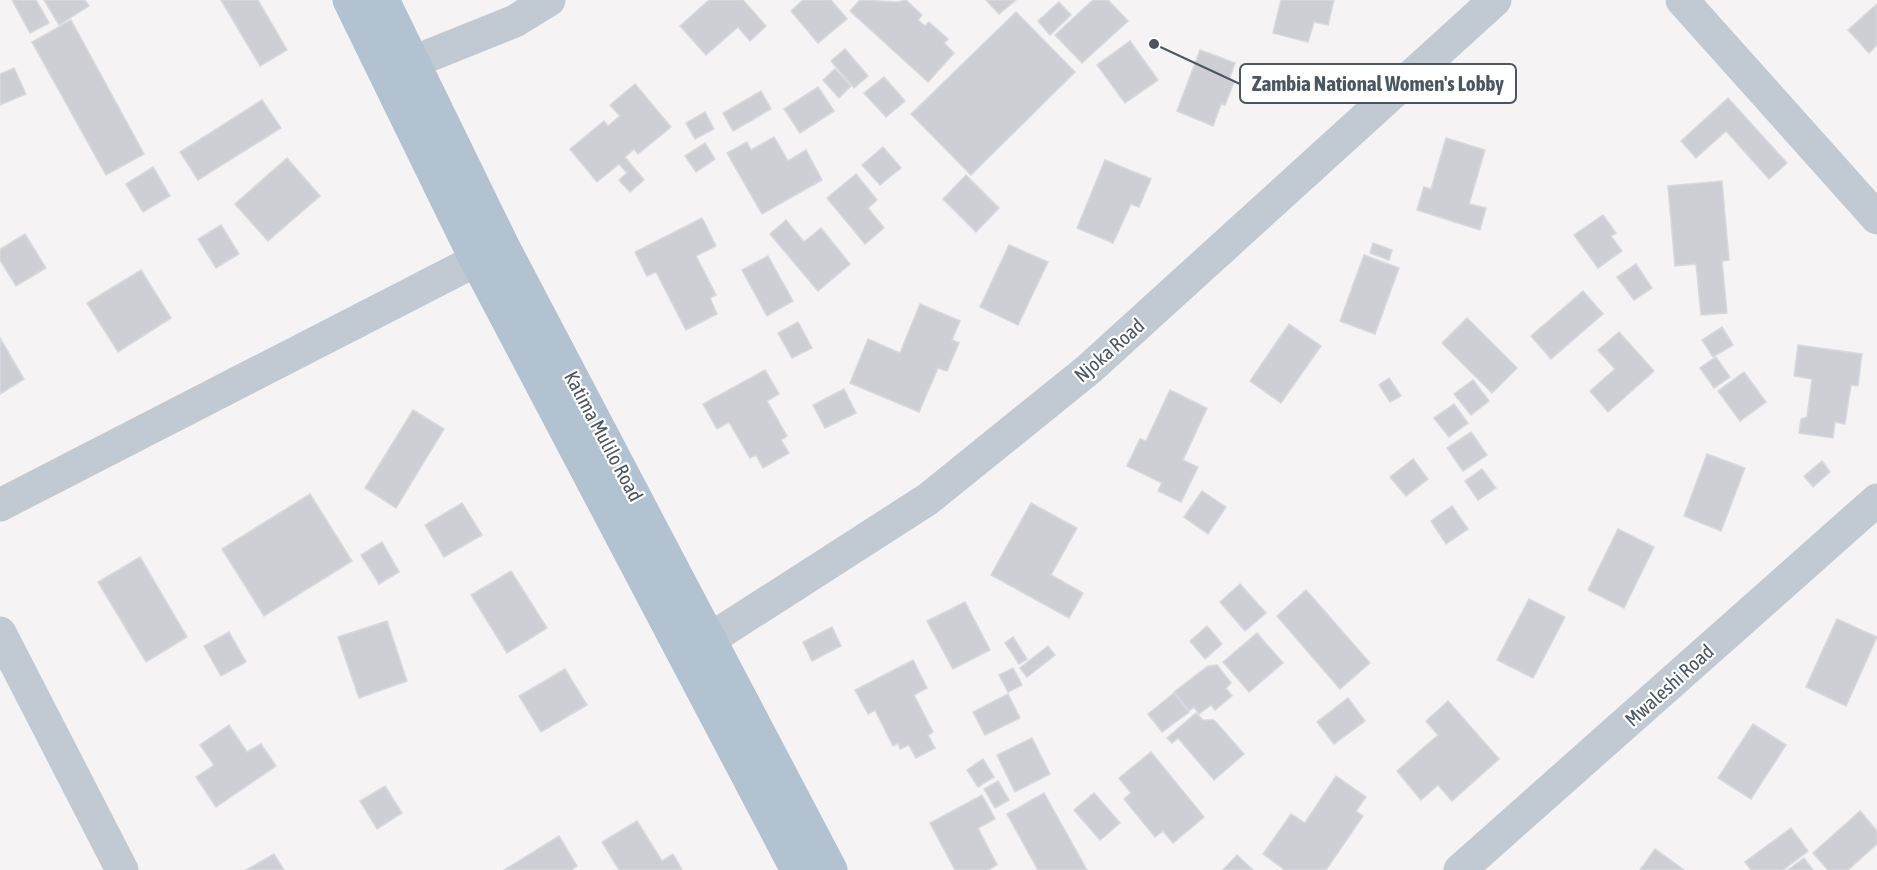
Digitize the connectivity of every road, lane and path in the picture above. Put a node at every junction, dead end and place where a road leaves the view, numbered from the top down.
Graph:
1 (349, 0) edge
2 (383, 0) edge
3 (549, 0) edge
4 (1495, 0) edge
5 (1682, 0) edge
6 (413, 62) junction
7 (1877, 218) edge
8 (489, 253) junction
9 (1877, 500) edge
10 (0, 505) edge
11 (0, 633) edge
12 (698, 647) junction
13 (122, 870) edge
14 (797, 870) edge
15 (831, 870) edge
16 (1460, 870) edge

1 - 8 main road, Katima Mulilo Road
2 - 6 main road, Katima Mulilo Road
3 - 6 street
4 - 12 street, Njoka Road
5 - 7 street
6 - 8 main road, Katima Mulilo Road
8 - 10 street
8 - 12 main road, Katima Mulilo Road
9 - 16 street, Mwaleshi Road
11 - 13 street
12 - 14 main road, Katima Mulilo Road
12 - 15 main road, Katima Mulilo Road

